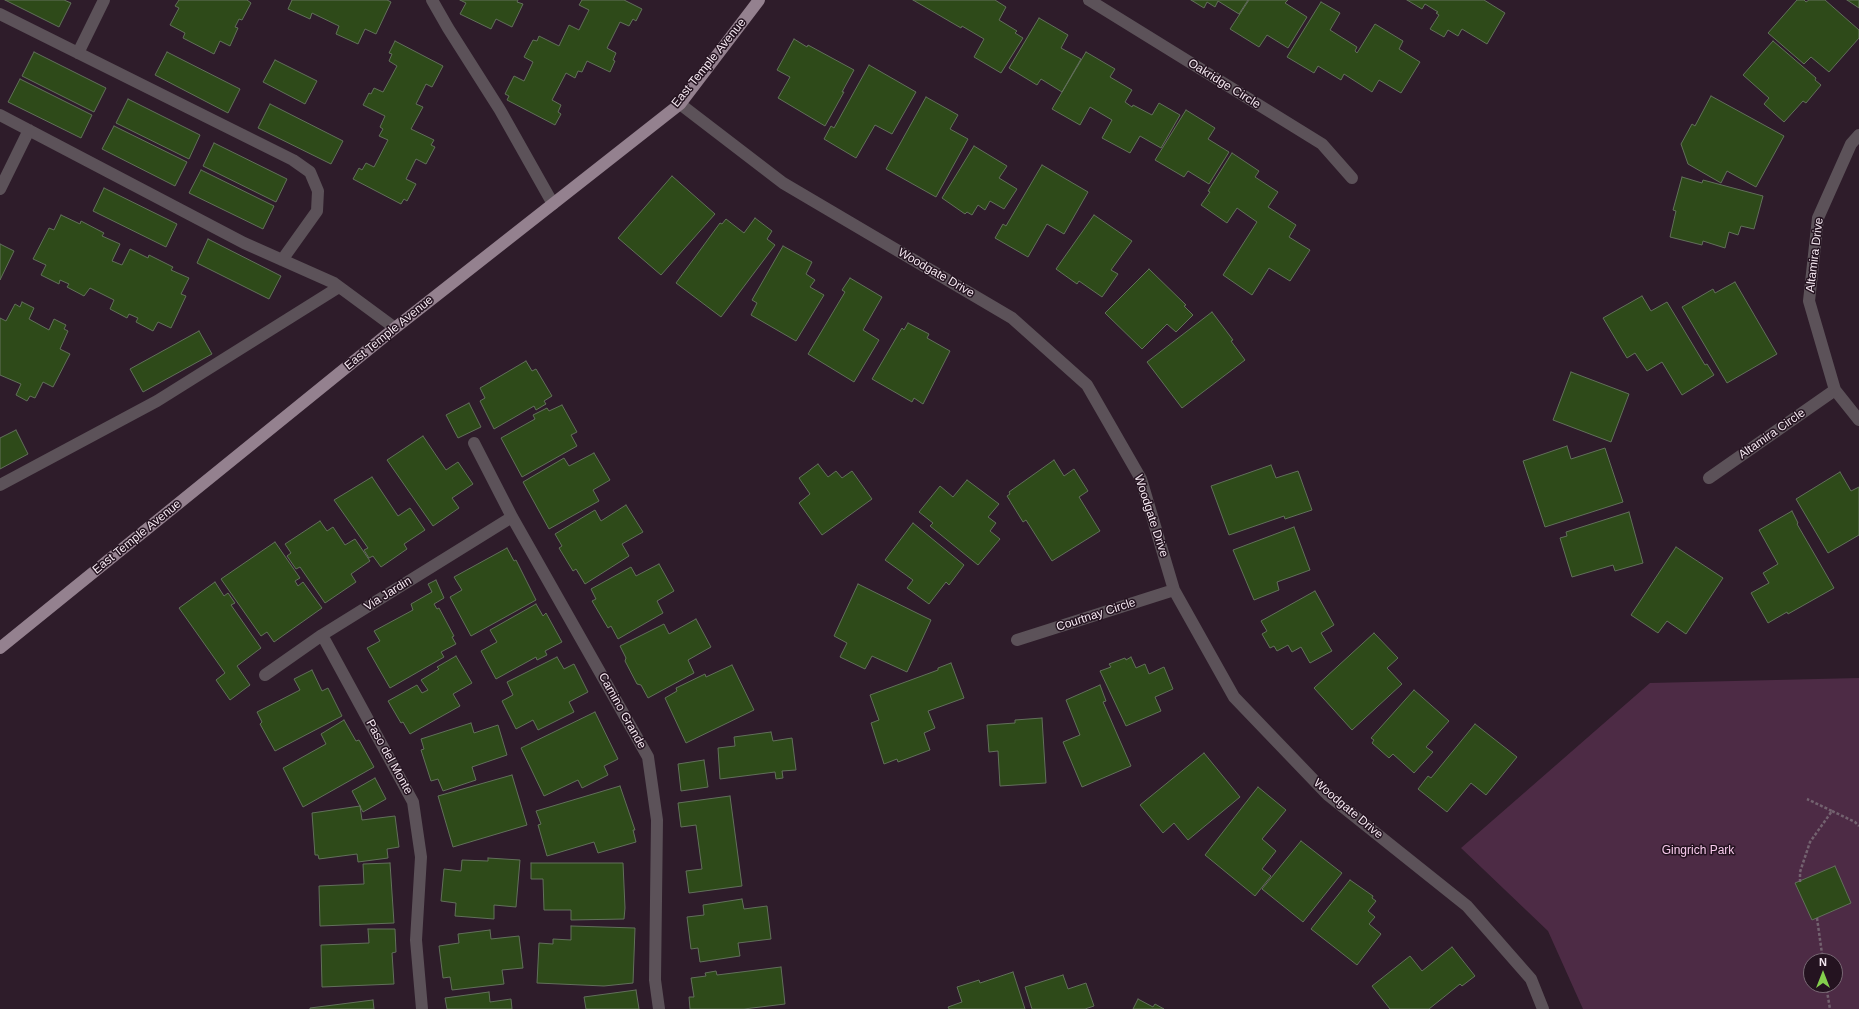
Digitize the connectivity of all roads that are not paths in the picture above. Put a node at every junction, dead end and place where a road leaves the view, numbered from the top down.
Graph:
1 (104, 0) edge
2 (432, 0) edge
3 (759, 0) edge
4 (1089, 0) edge
5 (0, 14) edge
6 (78, 53) junction
7 (680, 104) junction
8 (0, 115) edge
9 (30, 130) junction
10 (1859, 136) edge
11 (1352, 178) dead end
12 (0, 189) edge
13 (552, 204) junction
14 (282, 260) junction
15 (339, 287) junction
16 (396, 328) junction
17 (1835, 390) junction
18 (1859, 420) edge
19 (474, 443) dead end
20 (1709, 478) dead end
21 (0, 485) edge
22 (512, 517) junction
23 (1174, 590) junction
24 (322, 636) junction
25 (1017, 640) dead end
26 (0, 648) edge
27 (266, 675) dead end
28 (422, 1009) edge
29 (659, 1009) edge
30 (1543, 1009) edge

1 - 6 street
2 - 13 street
3 - 7 main road, East Temple Avenue
4 - 11 street, Oakridge Circle
5 - 6 street
6 - 14 street
7 - 13 main road, East Temple Avenue
7 - 23 street, Woodgate Drive
8 - 9 street
9 - 12 street
9 - 14 street
10 - 17 street, Altamira Drive
13 - 16 main road, East Temple Avenue
14 - 15 street
15 - 16 street
15 - 21 street
16 - 26 main road, East Temple Avenue
17 - 18 street, Altamira Drive
17 - 20 street, Altamira Circle
19 - 22 street, Camino Grande
22 - 24 street, Via Jardin
22 - 29 street, Camino Grande
23 - 25 street, Courtnay Circle
23 - 30 street, Woodgate Drive
24 - 27 street, Via Jardin
24 - 28 street, Paso del Monte

